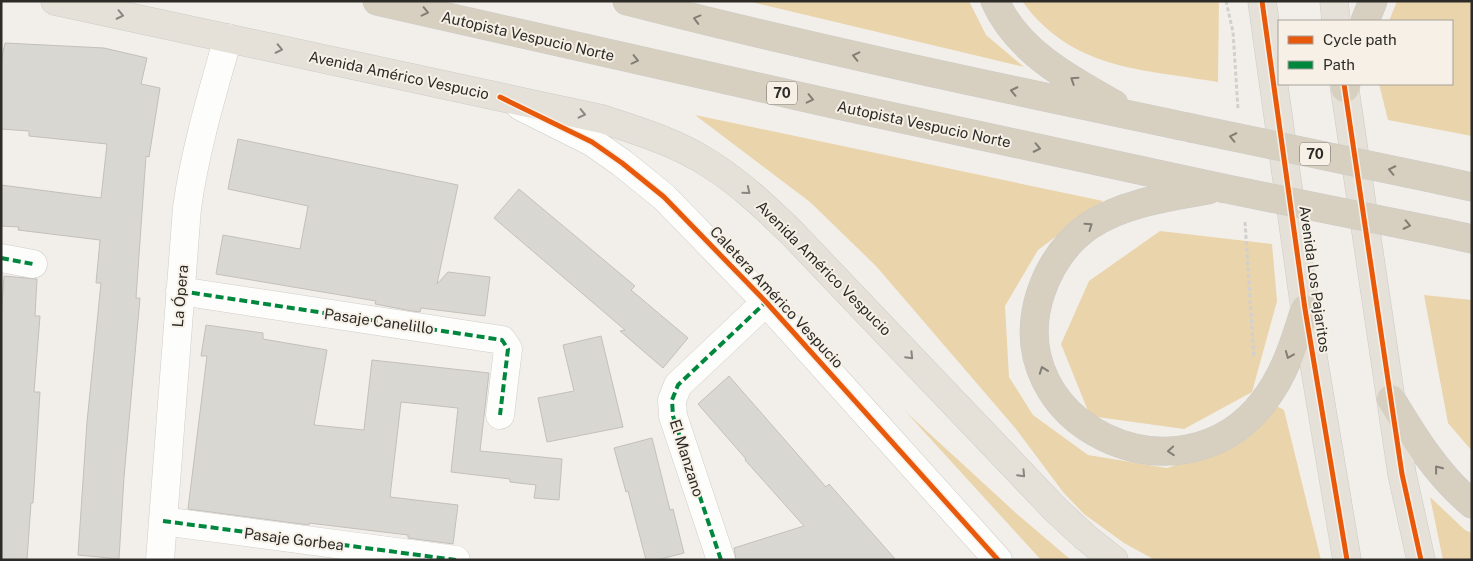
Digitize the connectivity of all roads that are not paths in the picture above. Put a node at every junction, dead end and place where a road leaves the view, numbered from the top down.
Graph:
1 (55, 1) edge
2 (377, 1) edge
3 (627, 1) edge
4 (995, 1) edge
5 (1262, 1) edge
6 (1334, 1) edge
7 (1373, 1) edge
8 (1336, 20) edge
9 (1365, 20) edge
10 (228, 38) junction
11 (1345, 85) edge
12 (500, 97) junction
13 (1148, 119) junction
14 (1458, 181) edge
15 (1186, 188) junction
16 (1472, 239) edge
17 (1, 258) edge
18 (33, 264) dead end
19 (180, 291) junction
20 (766, 302) junction
21 (1306, 309) junction
22 (1391, 399) junction
23 (500, 415) dead end
24 (1472, 504) edge
25 (163, 521) junction
26 (160, 560) edge
27 (456, 560) edge
28 (721, 560) edge
29 (998, 560) edge
30 (1114, 560) edge
31 (1348, 560) edge
32 (1421, 560) edge

1 -> 10 main road, Avenida Américo Vespucio
2 -> 15 highway, Autopista Vespucio Norte / 70
13 -> 3 highway, 70
13 -> 4 highway
5 - 21 main road, Avenida Los Pajaritos
6 - 8 main road
7 - 9 highway
10 -> 12 main road, Avenida Américo Vespucio
10 - 19 street, La Ópera
11 - 22 main road
12 - 20 street, Caletera Américo Vespucio
12 -> 30 main road, Avenida Américo Vespucio
14 -> 13 highway, 70, bridge
15 -> 16 highway, Autopista Vespucio Norte / 70, bridge
21 -> 15 highway
17 - 18 street
19 - 23 street, Pasaje Canelillo
19 - 25 street, La Ópera
20 - 28 street, El Manzano
20 - 29 street, Caletera Américo Vespucio
21 - 31 main road, Avenida Los Pajaritos
24 -> 22 highway
22 - 32 main road
25 - 26 street, La Ópera
25 - 27 street, Pasaje Gorbea

